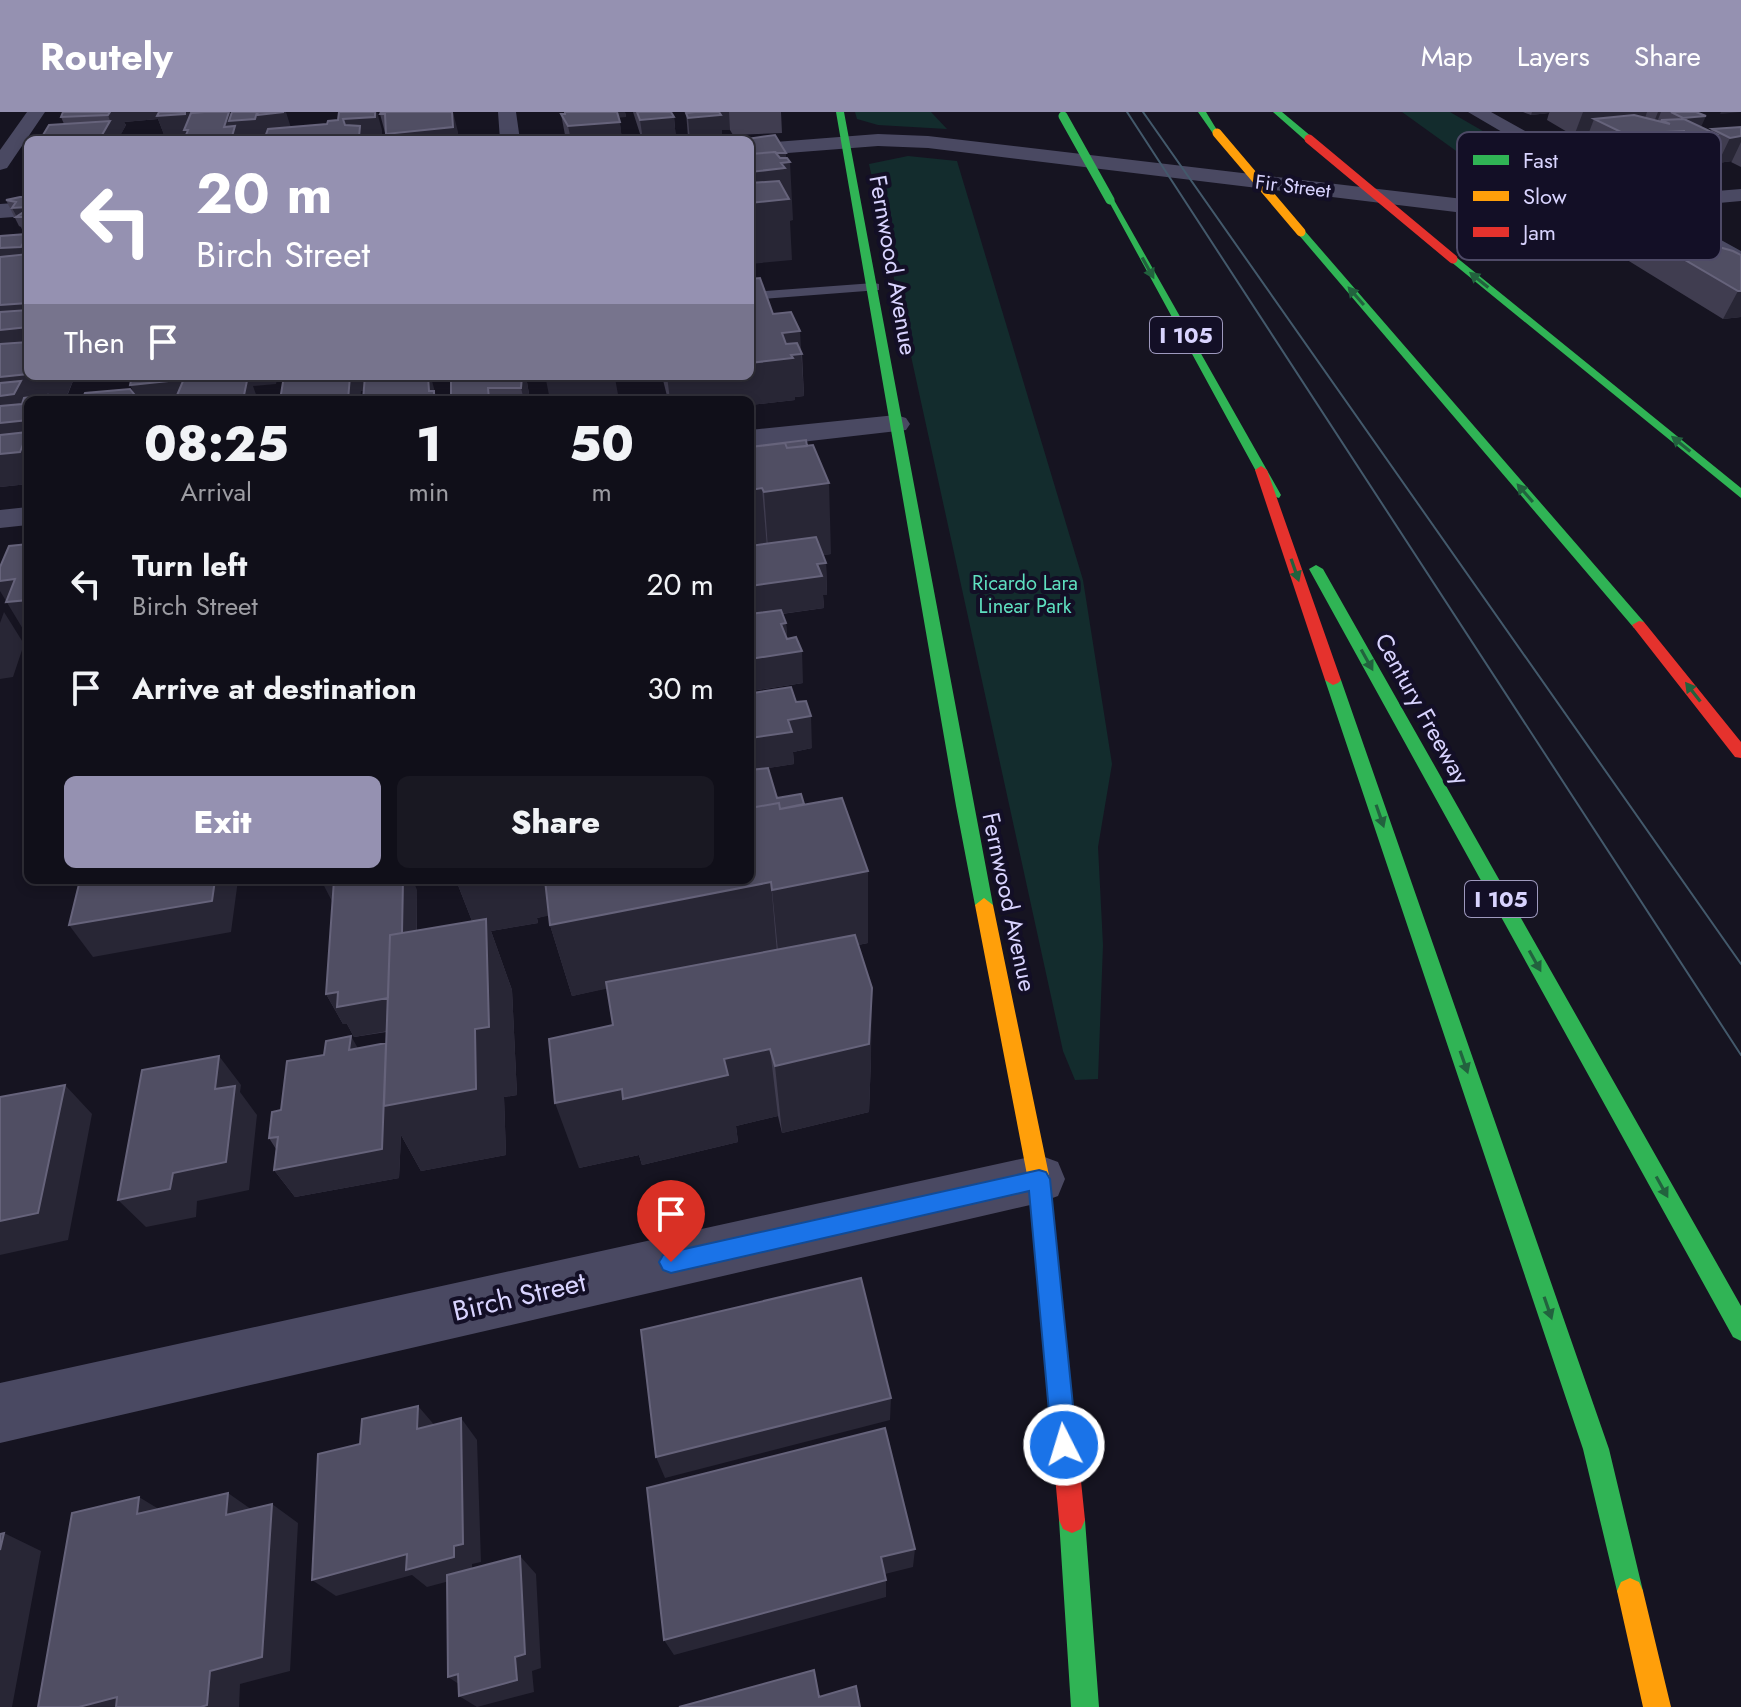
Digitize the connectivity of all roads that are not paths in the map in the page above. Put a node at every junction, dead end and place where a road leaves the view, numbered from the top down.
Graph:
1 (36, 112) edge
2 (507, 112) edge
3 (840, 112) edge
4 (1202, 112) edge
5 (1277, 112) edge
6 (1477, 112) edge
7 (1062, 114) edge
8 (1512, 132) edge
9 (510, 136) edge
10 (846, 142) junction
11 (754, 150) edge
12 (0, 164) edge
13 (1741, 195) edge
14 (1721, 197) edge
15 (1457, 205) edge
16 (24, 209) edge
17 (0, 211) edge
18 (1721, 250) edge
19 (1741, 261) edge
20 (874, 287) junction
21 (754, 296) edge
22 (896, 424) junction
23 (754, 439) edge
24 (1261, 470) junction
25 (1741, 494) edge
26 (24, 516) edge
27 (0, 519) edge
28 (1649, 636) junction
29 (1706, 678) dead end
30 (1741, 753) edge
31 (1039, 1179) junction
32 (1741, 1329) edge
33 (0, 1413) edge
34 (1085, 1707) edge
35 (1657, 1707) edge

1 - 12 street
2 - 9 street
3 - 10 main road, Fernwood Avenue
28 -> 4 main road, bridge
25 -> 5 main road, bridge
6 - 8 street
7 -> 24 main road, Century Freeway / I 105, bridge
10 - 11 street, Fir Street
10 - 15 street, Fir Street
10 - 20 main road, Fernwood Avenue
13 - 14 street, Fir Street
16 - 17 street
18 - 19 street
20 - 21 lane
20 - 22 main road, Fernwood Avenue
22 - 23 street
22 - 31 main road, Fernwood Avenue
24 -> 32 main road, Century Freeway / I 105
24 -> 35 main road
26 - 27 street
28 - 29 main road
30 -> 28 main road
31 - 33 street, Birch Street
31 - 34 main road, Fernwood Avenue

